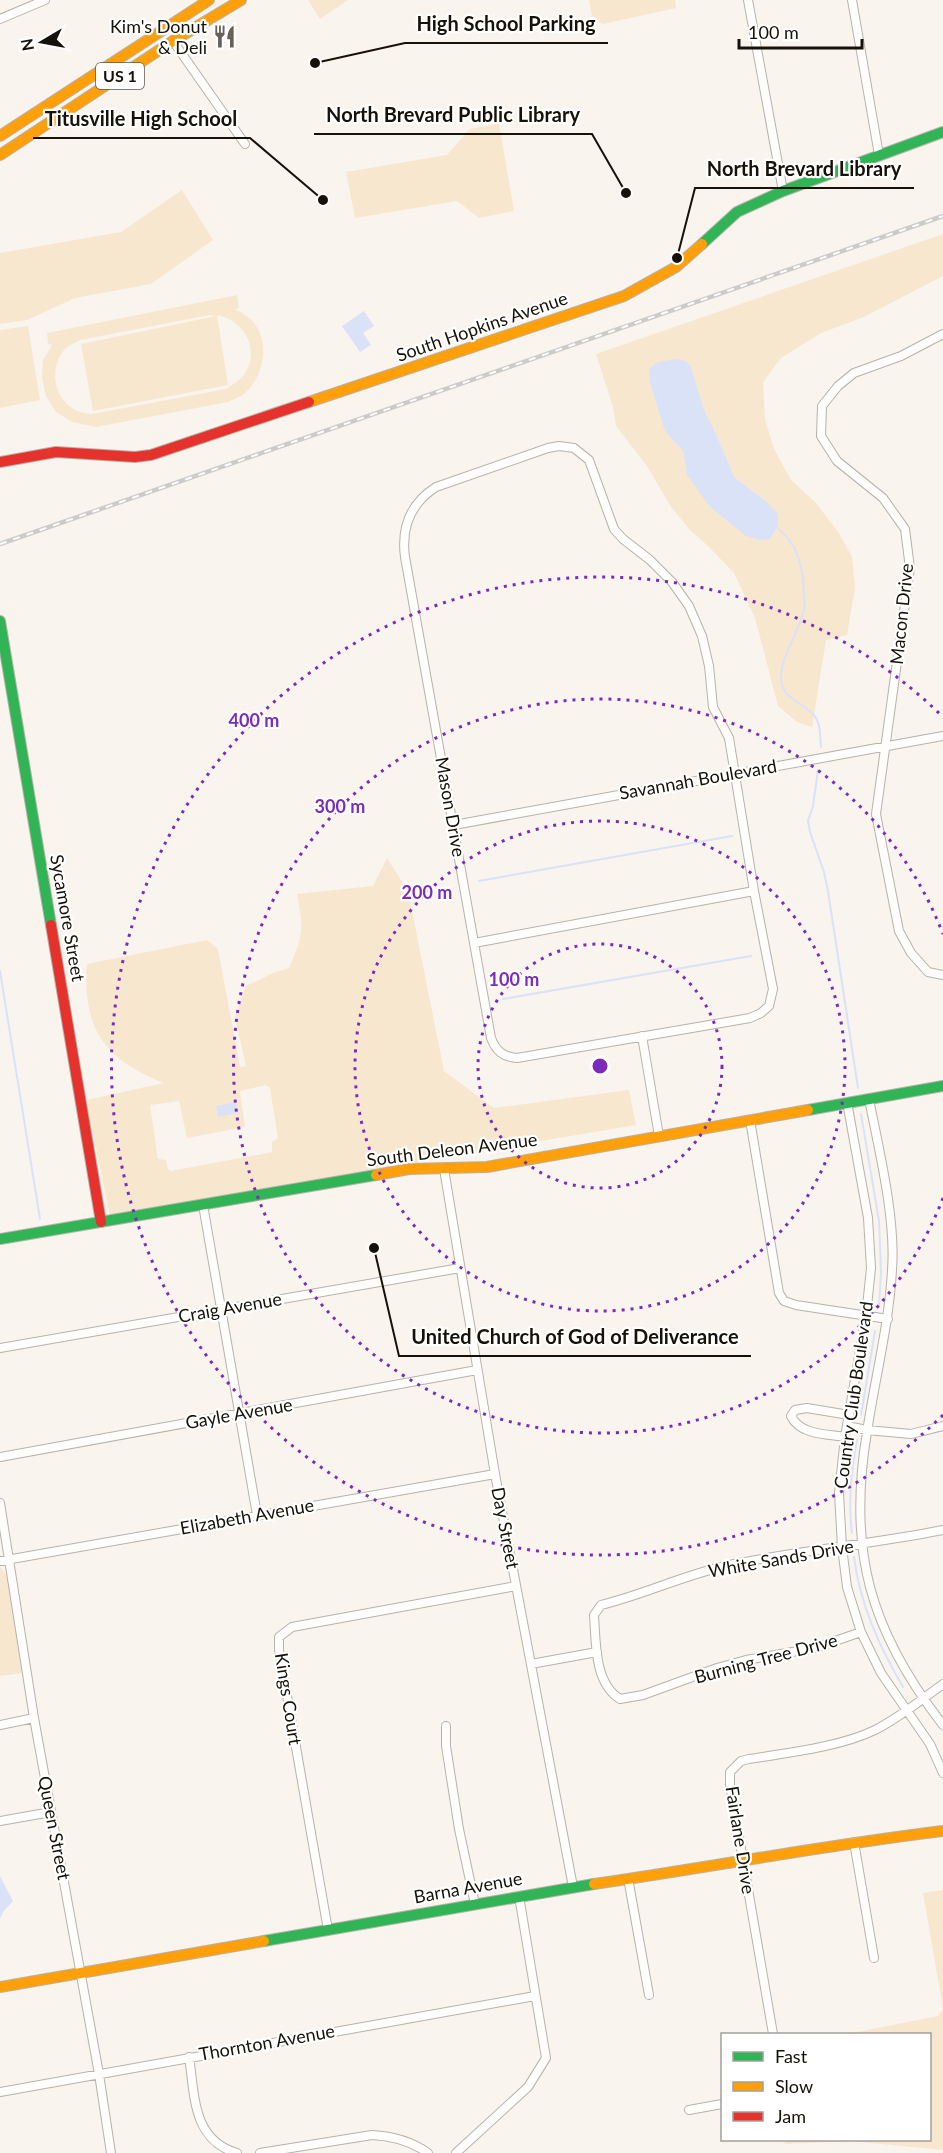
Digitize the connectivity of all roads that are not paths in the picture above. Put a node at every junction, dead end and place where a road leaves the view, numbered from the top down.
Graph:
1 (45, 0) edge
2 (209, 0) edge
3 (241, 0) edge
4 (748, 0) edge
5 (852, 0) edge
6 (196, 8) junction
7 (0, 19) edge
8 (173, 41) junction
9 (47, 105) junction
10 (56, 118) junction
11 (943, 132) edge
12 (0, 136) edge
13 (245, 144) dead end
14 (0, 155) edge
15 (879, 155) junction
16 (783, 190) junction
17 (943, 334) edge
18 (0, 462) edge
19 (0, 621) edge
20 (943, 736) edge
21 (885, 747) junction
22 (734, 773) junction
23 (454, 825) junction
24 (754, 891) junction
25 (474, 943) junction
26 (943, 975) edge
27 (642, 1036) junction
28 (943, 1086) edge
29 (869, 1099) junction
30 (847, 1102) junction
31 (750, 1120) junction
32 (660, 1136) junction
33 (444, 1169) junction
34 (203, 1205) junction
35 (101, 1222) junction
36 (0, 1239) edge
37 (460, 1268) junction
38 (221, 1309) junction
39 (866, 1316) junction
40 (888, 1319) junction
41 (0, 1348) edge
42 (477, 1370) junction
43 (239, 1414) junction
44 (849, 1415) junction
45 (847, 1426) junction
46 (943, 1426) edge
47 (867, 1430) junction
48 (845, 1437) junction
49 (0, 1457) edge
50 (495, 1474) junction
51 (0, 1503) edge
52 (257, 1515) junction
53 (943, 1530) edge
54 (862, 1545) junction
55 (842, 1547) junction
56 (5, 1561) edge
57 (516, 1586) junction
58 (861, 1632) junction
59 (597, 1652) junction
60 (531, 1664) junction
61 (943, 1684) edge
62 (923, 1699) junction
63 (906, 1711) junction
64 (34, 1718) junction
65 (0, 1725) edge
66 (943, 1725) edge
67 (446, 1726) dead end
68 (943, 1773) edge
69 (51, 1812) junction
70 (0, 1821) edge
71 (943, 1831) edge
72 (854, 1842) junction
73 (743, 1862) junction
74 (628, 1878) junction
75 (573, 1887) junction
76 (519, 1896) junction
77 (475, 1904) junction
78 (328, 1930) junction
79 (874, 1958) dead end
80 (81, 1972) junction
81 (0, 1987) edge
82 (649, 1995) dead end
83 (535, 1996) junction
84 (773, 2033) edge
85 (189, 2057) junction
86 (99, 2074) junction
87 (0, 2092) edge
88 (721, 2104) edge
89 (689, 2109) dead end
90 (111, 2153) edge
91 (237, 2153) edge
92 (260, 2153) edge
93 (428, 2153) edge
94 (456, 2153) edge

1 - 7 street
2 - 6 street, US 1
3 - 8 street, US 1
4 - 16 street
5 - 15 street
6 - 8 street
6 - 9 street, US 1
8 - 10 street, US 1
8 - 13 street
9 - 10 street
9 - 12 street, US 1
10 - 14 street, US 1
11 - 15 street, South Hopkins Avenue
15 - 16 street, South Hopkins Avenue
16 - 18 street, South Hopkins Avenue
17 - 21 street, Macon Drive
19 - 35 street, Sycamore Street
20 - 21 street, Savannah Boulevard
21 - 22 street, Savannah Boulevard
21 - 26 street, Macon Drive
22 - 23 street, Savannah Boulevard
22 - 23 street, Mason Drive
22 - 24 street, Mason Drive
23 - 25 street, Mason Drive
24 - 25 street
24 - 27 street, Mason Drive
25 - 27 street, Mason Drive
27 - 32 street
28 - 29 street, South Deleon Avenue
29 - 30 street, South Deleon Avenue
29 - 40 street, Country Club Boulevard
30 - 31 street, South Deleon Avenue
30 - 39 street, Country Club Boulevard
31 - 32 street, South Deleon Avenue
31 - 39 street
32 - 33 street, South Deleon Avenue
33 - 34 street, South Deleon Avenue
33 - 37 street, Day Street
34 - 35 street, South Deleon Avenue
34 - 38 street
35 - 36 street, South Deleon Avenue
37 - 38 street, Craig Avenue
37 - 42 street, Day Street
38 - 41 street, Craig Avenue
38 - 43 street
39 - 40 street
39 - 44 street, Country Club Boulevard
40 - 47 street, Country Club Boulevard
42 - 43 street, Gayle Avenue
42 - 50 street, Day Street
43 - 49 street, Gayle Avenue
43 - 52 street
44 - 45 street, Country Club Boulevard
44 - 48 street
45 - 47 street
45 - 48 street, Country Club Boulevard
46 - 47 street
47 - 54 street, Country Club Boulevard
48 - 55 street, Country Club Boulevard
50 - 52 street, Elizabeth Avenue
50 - 57 street, Day Street
51 - 56 street, Queen Street
52 - 56 street, Elizabeth Avenue
53 - 54 street, White Sands Drive
54 - 55 street, White Sands Drive
54 - 62 street, Country Club Boulevard
55 - 58 street, Country Club Boulevard
55 - 59 street, White Sands Drive
56 - 64 street, Queen Street
57 - 60 street, Day Street
57 - 78 street, Kings Court
58 - 59 street, Burning Tree Drive
58 - 63 street, Country Club Boulevard
59 - 60 street
60 - 75 street, Day Street
61 - 62 street, Fairlane Drive
62 - 63 street, Fairlane Drive
62 - 66 street, Country Club Boulevard
63 - 68 street, Country Club Boulevard
63 - 73 street, Fairlane Drive
64 - 65 street
64 - 69 street, Queen Street
67 - 77 street
69 - 70 street
69 - 80 street, Queen Street
71 - 72 street, Barna Avenue
72 - 73 street, Barna Avenue
72 - 79 street
73 - 74 street, Barna Avenue
73 - 84 street, Fairlane Drive
74 - 75 street, Barna Avenue
74 - 82 street
75 - 76 street, Barna Avenue
76 - 77 street, Barna Avenue
76 - 83 street
77 - 78 street, Barna Avenue
78 - 80 street, Barna Avenue
80 - 81 street, Barna Avenue
80 - 86 street, Queen Street
83 - 85 street, Thornton Avenue
83 - 94 street
85 - 86 street, Thornton Avenue
85 - 91 street
86 - 87 street, Thornton Avenue
86 - 90 street, Queen Street
88 - 89 street
92 - 93 street

